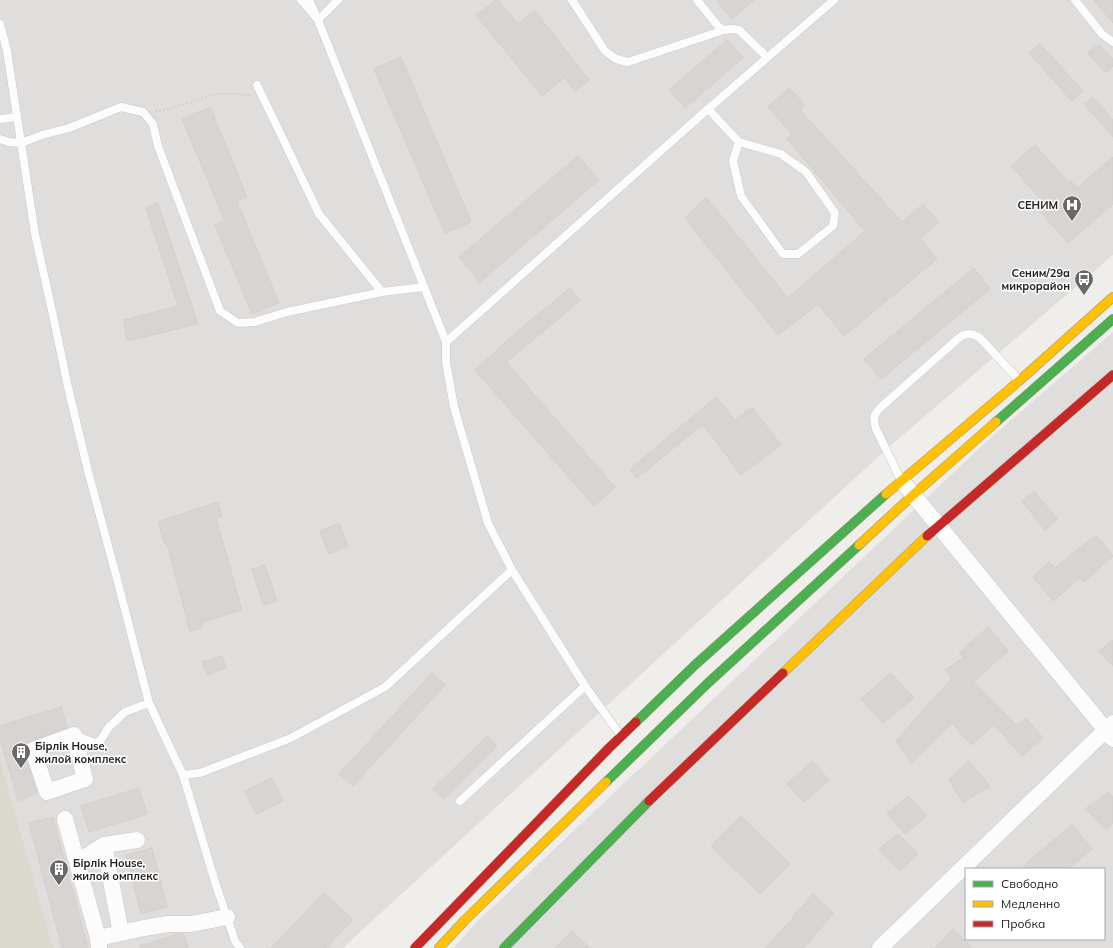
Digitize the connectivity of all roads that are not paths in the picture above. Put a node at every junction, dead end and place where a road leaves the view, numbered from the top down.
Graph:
1 (301, 0) edge
2 (309, 0) edge
3 (338, 0) edge
4 (572, 0) edge
5 (697, 0) edge
6 (834, 0) edge
7 (1074, 0) edge
8 (318, 20) junction
9 (0, 24) edge
10 (724, 30) junction
11 (1113, 42) edge
12 (767, 57) junction
13 (257, 85) dead end
14 (708, 109) junction
15 (17, 117) junction
16 (0, 120) edge
17 (0, 139) edge
18 (739, 142) junction
19 (21, 143) junction
20 (424, 287) junction
21 (382, 292) junction
22 (1113, 297) edge
23 (1113, 319) edge
24 (446, 342) junction
25 (1113, 375) edge
26 (1019, 381) junction
27 (901, 481) junction
28 (913, 495) junction
29 (938, 526) junction
30 (512, 570) junction
31 (585, 686) junction
32 (149, 703) junction
33 (1110, 730) edge
34 (74, 735) dead end
35 (629, 745) junction
36 (183, 775) junction
37 (460, 801) dead end
38 (65, 819) dead end
39 (137, 840) dead end
40 (104, 846) junction
41 (77, 862) junction
42 (227, 917) junction
43 (122, 933) junction
44 (99, 943) edge
45 (240, 948) edge
46 (415, 948) edge
47 (439, 948) edge
48 (505, 948) edge
49 (880, 948) edge

1 - 8 lane
2 - 8 lane
3 - 8 lane
4 - 10 lane
5 - 10 lane
6 - 12 lane
7 - 11 lane
8 - 20 lane
9 - 15 lane
10 - 12 lane
12 - 14 lane
13 - 21 lane
14 - 18 lane
14 - 24 lane
15 - 16 lane
15 - 19 lane
17 - 19 lane
18 - 18 lane
19 - 21 lane
19 - 32 lane
20 - 21 lane
20 - 24 lane
22 - 26 main road
23 - 28 main road
24 - 30 lane
25 - 29 main road
26 - 27 main road
26 - 27 lane
27 - 28 street
27 - 35 main road
28 - 29 street
28 - 35 main road
29 - 33 street
29 - 48 main road
30 - 31 lane
30 - 36 lane
31 - 35 lane
31 - 37 lane
32 - 34 lane
32 - 36 lane
33 - 49 street
35 - 46 main road
35 - 47 main road
36 - 42 lane
38 - 41 street
39 - 40 street
40 - 41 street
40 - 43 street
41 - 44 street
42 - 43 street
42 - 45 lane
43 - 44 street

